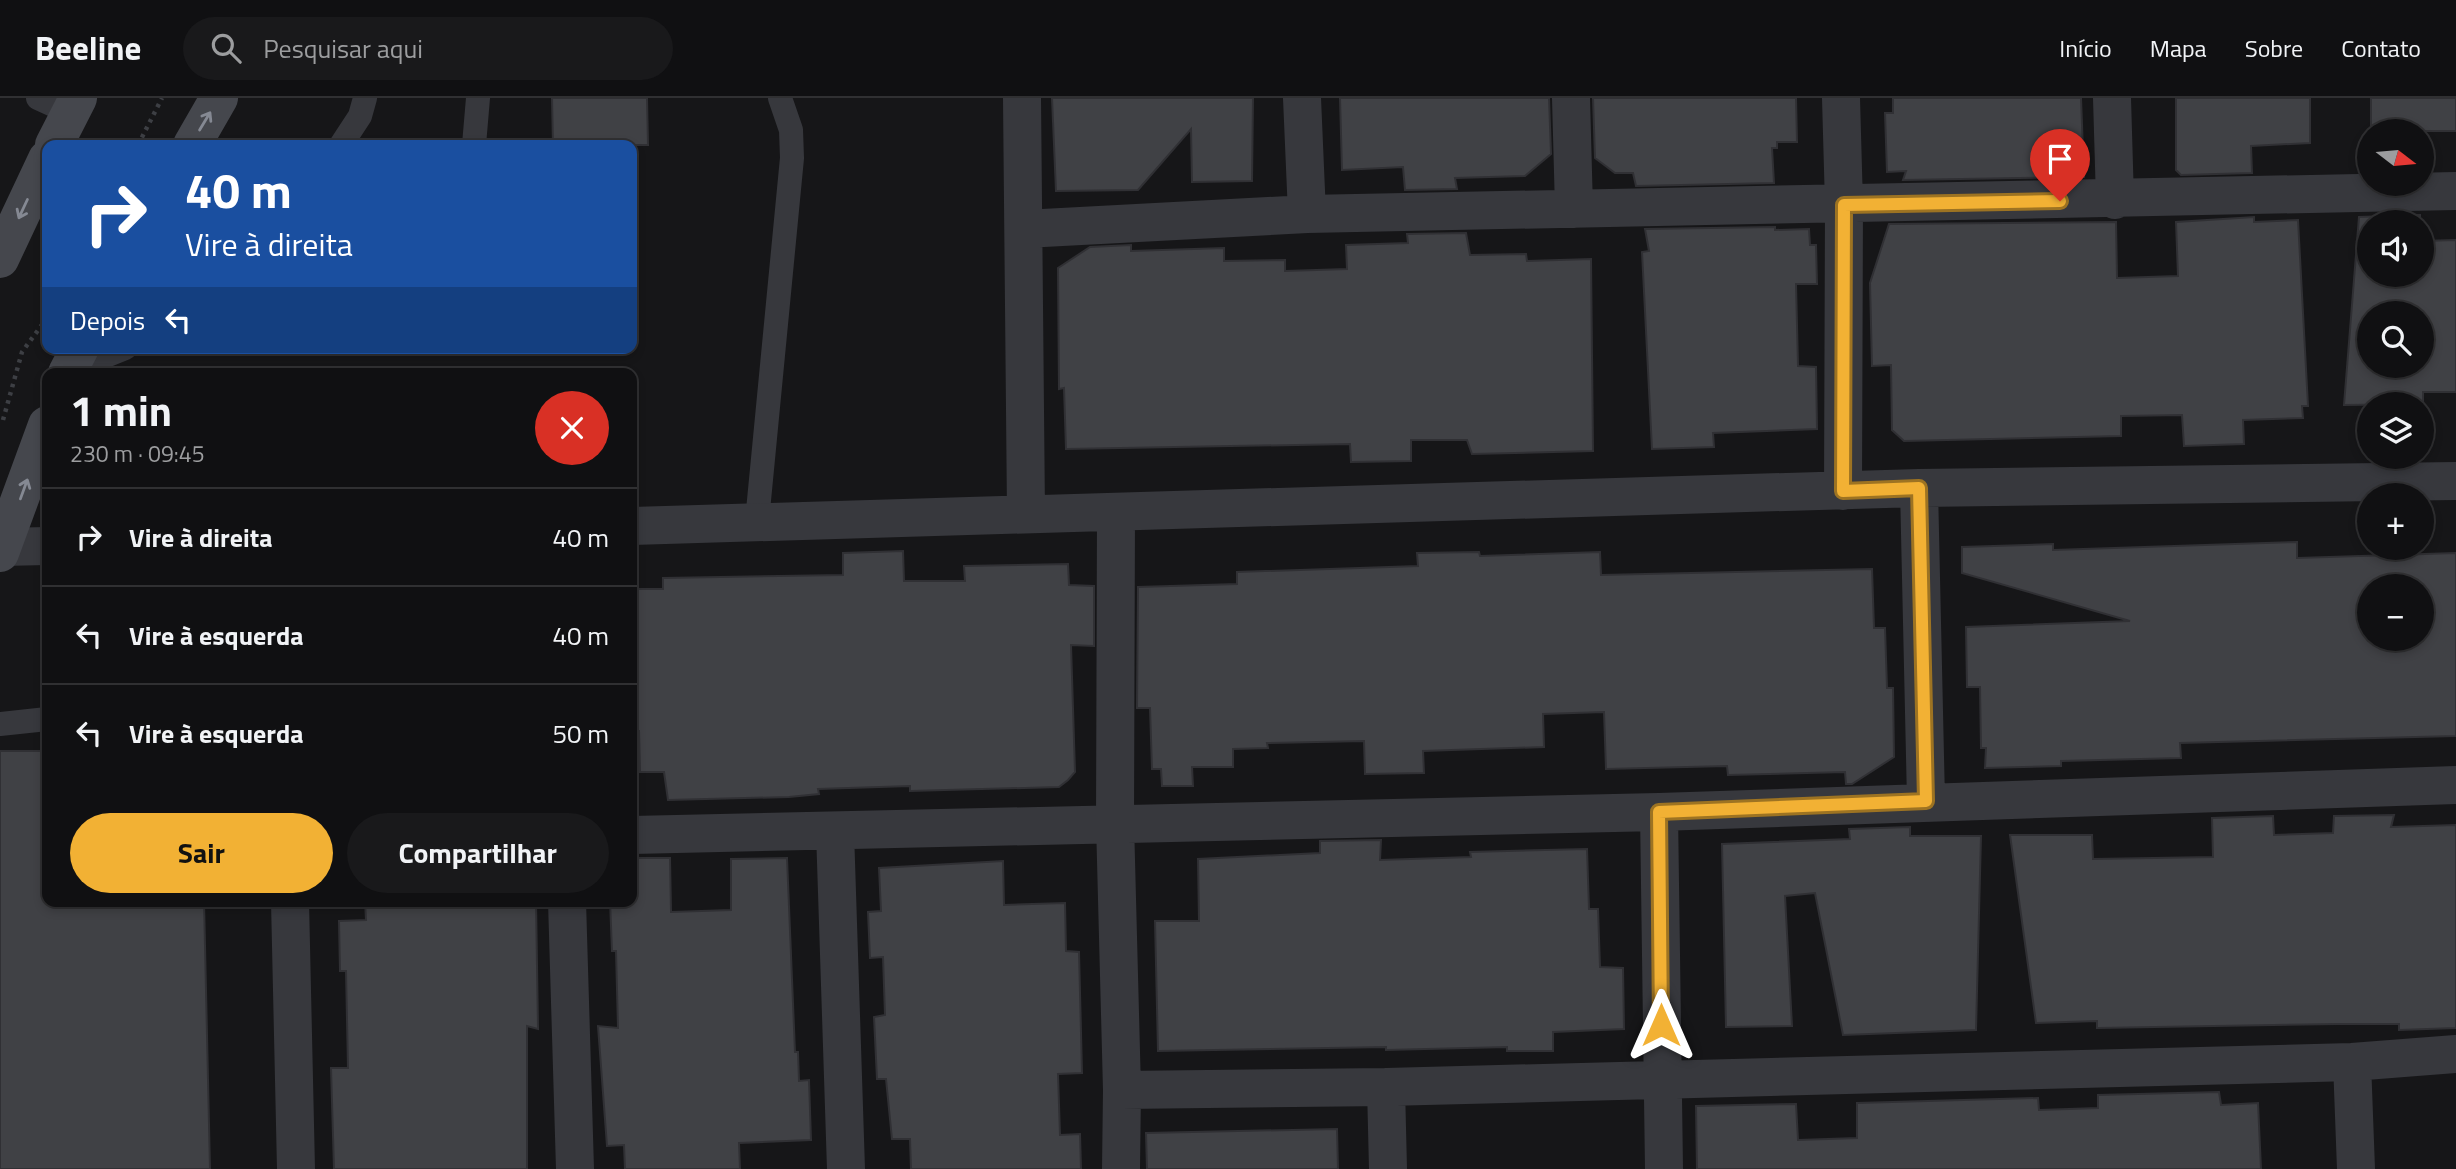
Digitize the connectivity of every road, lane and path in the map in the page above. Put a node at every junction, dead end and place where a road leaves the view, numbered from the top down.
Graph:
1 (162, 98) edge
2 (219, 98) edge
3 (365, 98) edge
4 (478, 98) edge
5 (780, 98) edge
6 (1022, 98) edge
7 (1302, 98) edge
8 (1571, 98) edge
9 (1840, 98) edge
10 (2112, 98) edge
11 (141, 140) edge
12 (195, 140) edge
13 (344, 140) edge
14 (474, 140) edge
15 (42, 170) edge
16 (2456, 191) edge
17 (2115, 200) junction
18 (1844, 205) junction
19 (1574, 209) junction
20 (1307, 214) junction
21 (1024, 229) junction
22 (0, 259) edge
23 (42, 325) edge
24 (105, 354) edge
25 (72, 364) edge
26 (0, 427) edge
27 (42, 439) edge
28 (2456, 481) edge
29 (1919, 488) junction
30 (1843, 491) junction
31 (1026, 513) junction
32 (1116, 514) junction
33 (757, 521) junction
34 (637, 526) edge
35 (42, 546) edge
36 (1, 550) edge
37 (42, 720) edge
38 (0, 724) edge
39 (2456, 785) edge
40 (1926, 801) junction
41 (1659, 812) junction
42 (1115, 822) junction
43 (835, 831) junction
44 (637, 835) edge
45 (290, 907) edge
46 (567, 907) edge
47 (2456, 1054) edge
48 (2352, 1062) junction
49 (1661, 1078) junction
50 (1386, 1087) junction
51 (1122, 1090) junction
52 (296, 1169) edge
53 (575, 1169) edge
54 (846, 1169) edge
55 (1121, 1169) edge
56 (1388, 1169) edge
57 (1664, 1169) edge
58 (2356, 1169) edge

1 - 11 path
12 -> 2 main road
3 - 13 lane
4 - 14 lane
5 - 33 lane
6 - 21 street
7 - 20 street
8 - 19 street
9 - 18 street
10 - 17 street
15 -> 22 main road
16 - 17 street
17 - 18 street
18 - 19 street
18 - 30 street
19 - 20 street
20 - 21 street
21 - 31 street
23 - 26 path
24 - 25 lane
36 -> 27 main road
28 - 29 street
29 - 30 street
29 - 40 street
30 - 32 street
31 - 32 street
31 - 33 street
32 - 42 street
33 - 34 street
35 - 36 street
37 - 38 lane
39 - 40 street
40 - 41 street
41 - 42 street
41 - 49 street
42 - 43 street
42 - 51 street
43 - 44 street
43 - 54 street
45 - 52 street
46 - 53 street
47 - 48 street
48 - 49 street
48 - 58 street
49 - 50 street
49 - 57 street
50 - 51 street
50 - 56 street
51 - 55 street

